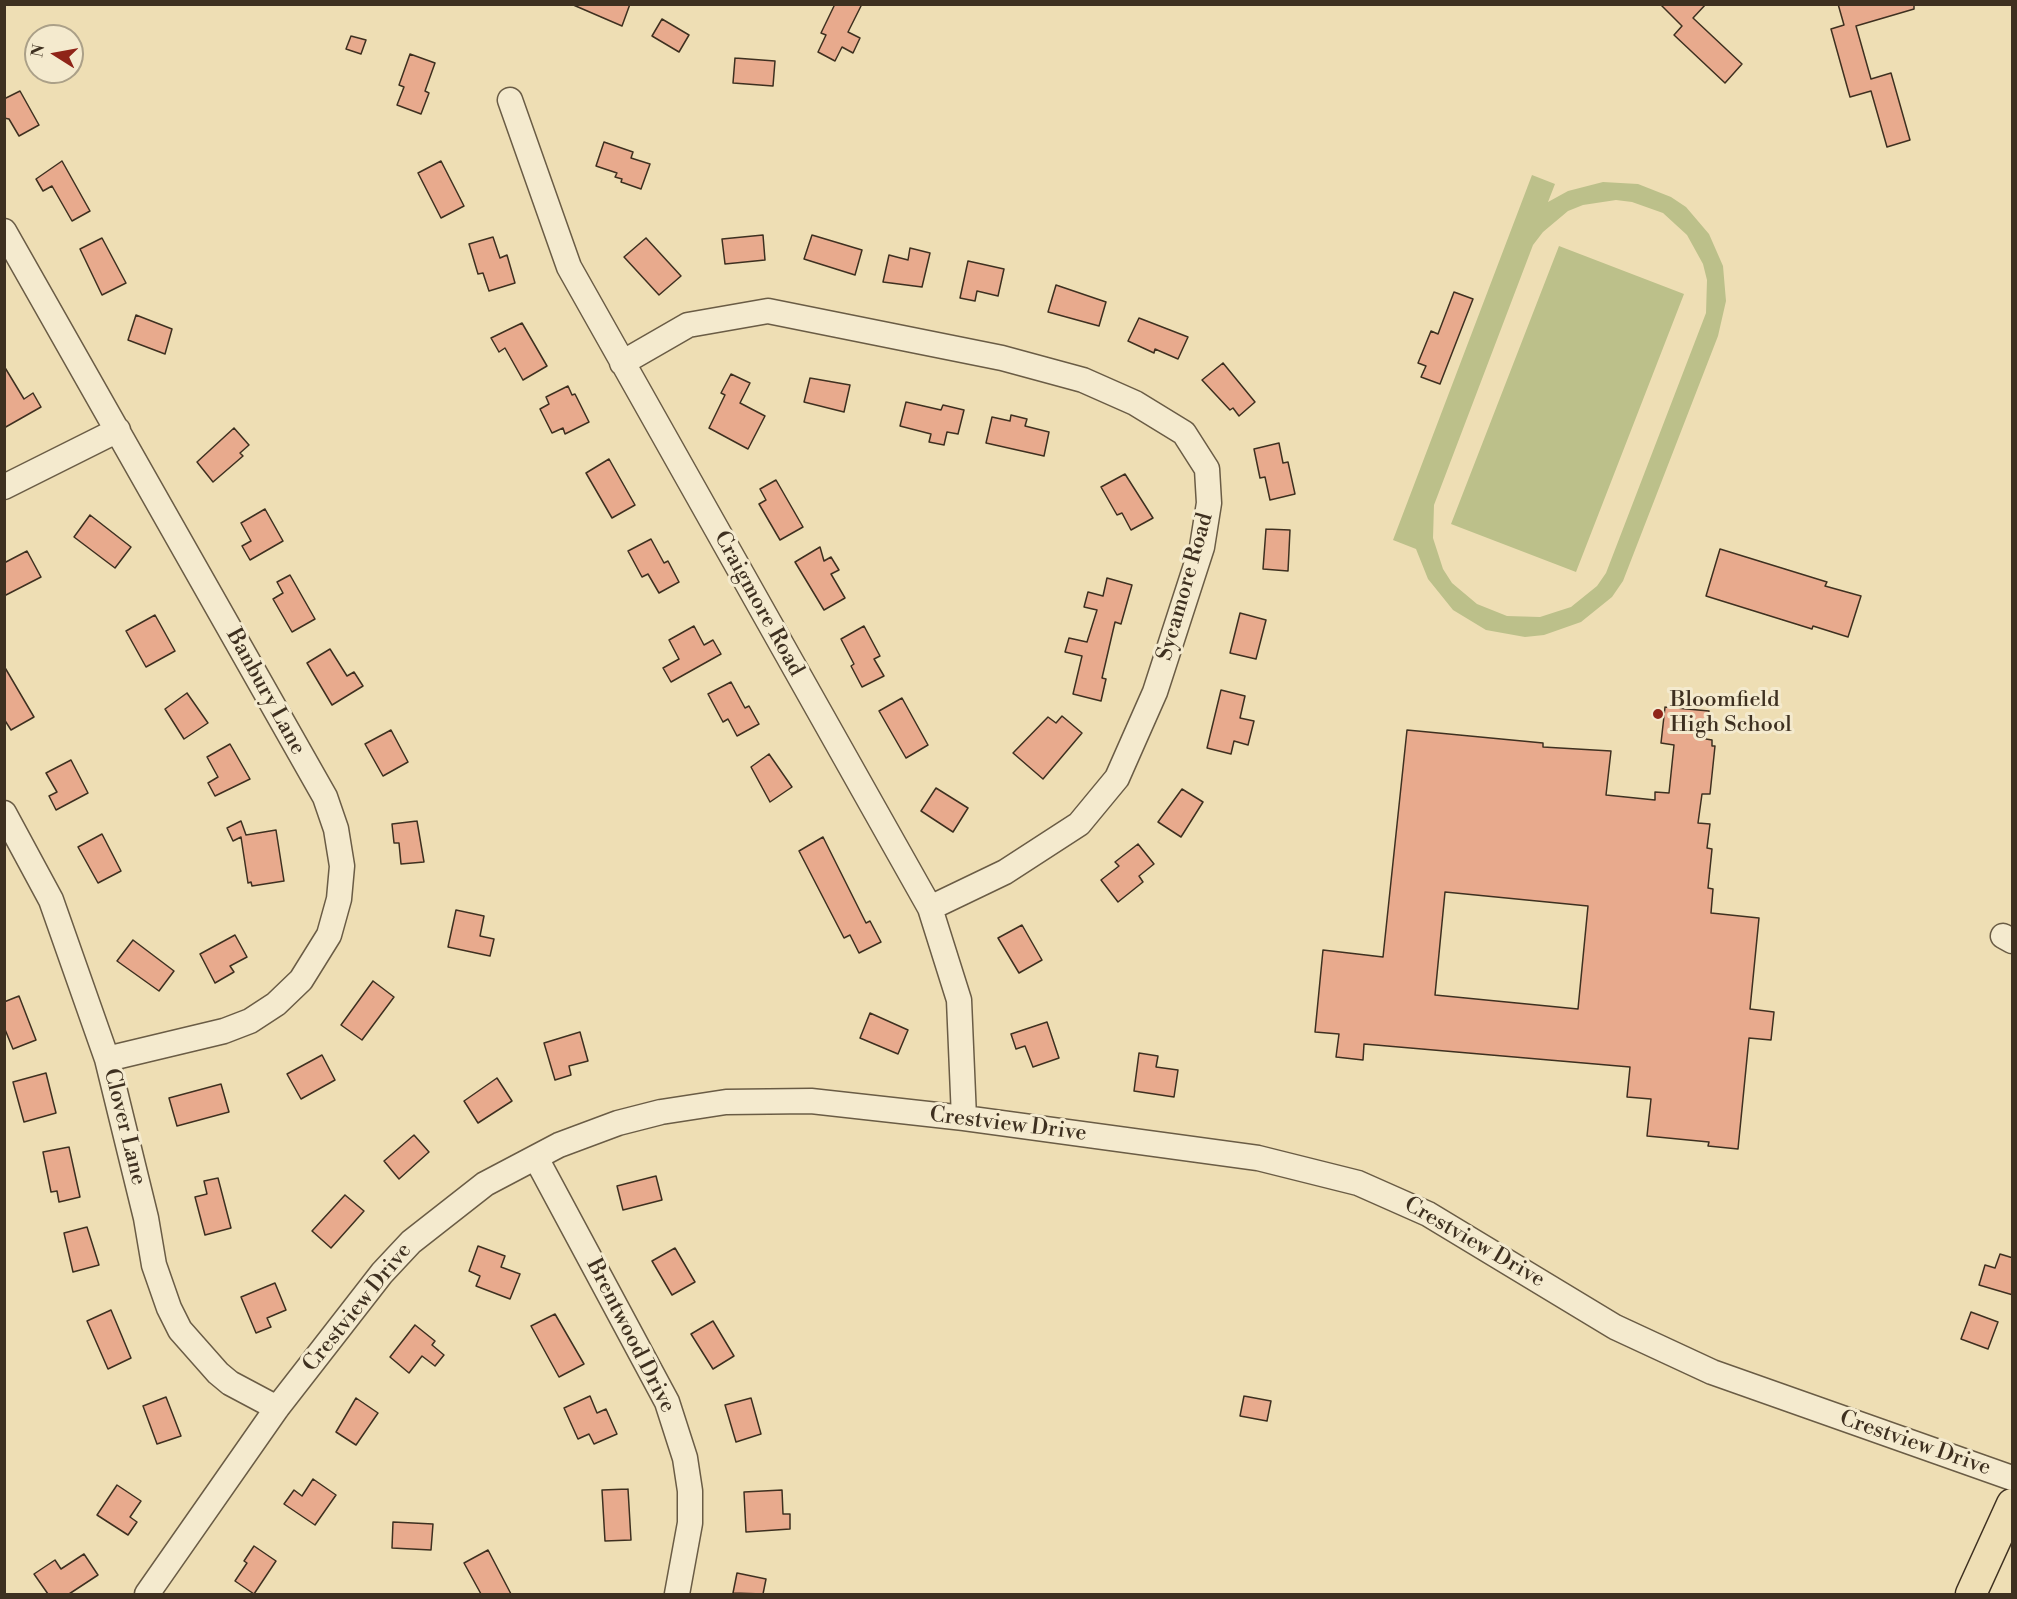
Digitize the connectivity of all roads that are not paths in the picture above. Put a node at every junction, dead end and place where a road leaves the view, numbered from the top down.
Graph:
1 (510, 100) dead end
2 (4, 231) edge
3 (622, 363) junction
4 (118, 430) junction
5 (4, 487) edge
6 (4, 813) edge
7 (930, 908) junction
8 (107, 1059) junction
9 (964, 1118) junction
10 (536, 1158) junction
11 (277, 1408) junction
12 (2013, 1478) edge
13 (2013, 1504) edge
14 (147, 1594) edge
15 (677, 1594) edge
16 (1971, 1594) edge

1 - 3 street, Craigmore Road
2 - 4 street, Banbury Lane
3 - 7 street, Craigmore Road
3 - 7 street, Sycamore Road
4 - 5 street
4 - 8 street, Banbury Lane
6 - 8 street, Clover Lane
7 - 9 street, Craigmore Road
8 - 11 street, Clover Lane
9 - 10 street, Crestview Drive
9 - 12 street, Crestview Drive
10 - 11 street, Crestview Drive
10 - 15 street, Brentwood Drive
11 - 14 street, Crestview Drive
13 - 16 main road

